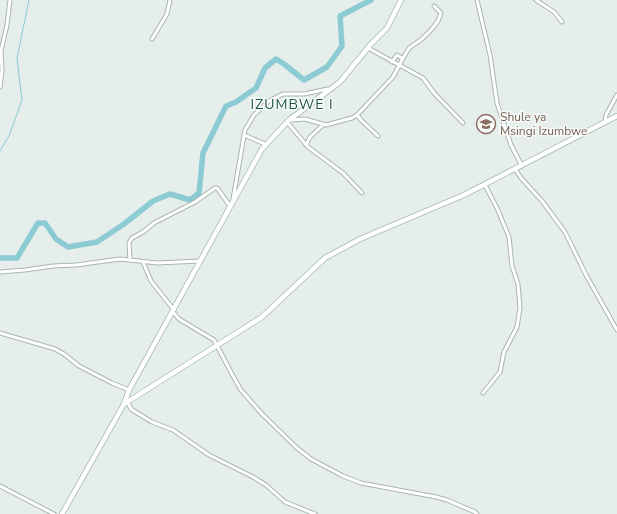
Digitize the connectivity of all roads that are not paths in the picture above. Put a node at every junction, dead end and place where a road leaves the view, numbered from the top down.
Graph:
1 (10, 0) edge
2 (170, 0) edge
3 (401, 0) edge
4 (476, 0) edge
5 (536, 0) edge
6 (434, 6) dead end
7 (562, 22) dead end
8 (152, 39) dead end
9 (368, 48) junction
10 (402, 58) junction
11 (392, 62) junction
12 (399, 66) junction
13 (0, 87) edge
14 (332, 88) junction
15 (617, 95) edge
16 (358, 115) junction
17 (617, 116) edge
18 (288, 121) junction
19 (605, 122) junction
20 (463, 123) dead end
21 (323, 125) junction
22 (244, 135) junction
23 (378, 136) dead end
24 (266, 144) junction
25 (306, 145) junction
26 (522, 166) junction
27 (515, 169) junction
28 (485, 185) junction
29 (362, 193) dead end
30 (233, 200) junction
31 (230, 206) junction
32 (130, 260) junction
33 (200, 261) junction
34 (143, 262) junction
35 (0, 272) edge
36 (173, 311) junction
37 (617, 330) edge
38 (0, 333) edge
39 (217, 345) junction
40 (129, 390) junction
41 (483, 393) dead end
42 (126, 402) junction
43 (0, 486) edge
44 (54, 514) edge
45 (62, 514) edge
46 (315, 514) edge
47 (477, 514) edge

1 - 13 street
2 - 8 street
3 - 9 main road
4 - 26 street
5 - 7 street
6 - 10 street
9 - 11 street
9 - 14 main road
10 - 11 street
10 - 12 street
11 - 12 street
12 - 16 street
12 - 20 street
14 - 18 main road
14 - 22 street
15 - 19 street
16 - 21 street
16 - 23 street
17 - 19 main road
18 - 21 street
18 - 24 main road
18 - 25 street
19 - 26 main road
21 - 25 street
22 - 24 street
22 - 30 street
24 - 30 main road
25 - 29 street
26 - 27 main road
27 - 28 main road
27 - 37 street
28 - 39 main road
28 - 41 street
30 - 31 main road
31 - 32 street
31 - 33 main road
32 - 34 street
32 - 35 street
33 - 34 street
33 - 36 main road
34 - 36 street
36 - 39 street
36 - 40 main road
38 - 40 street
39 - 42 main road
39 - 47 street
40 - 42 main road
42 - 45 main road
42 - 46 street
43 - 44 street

